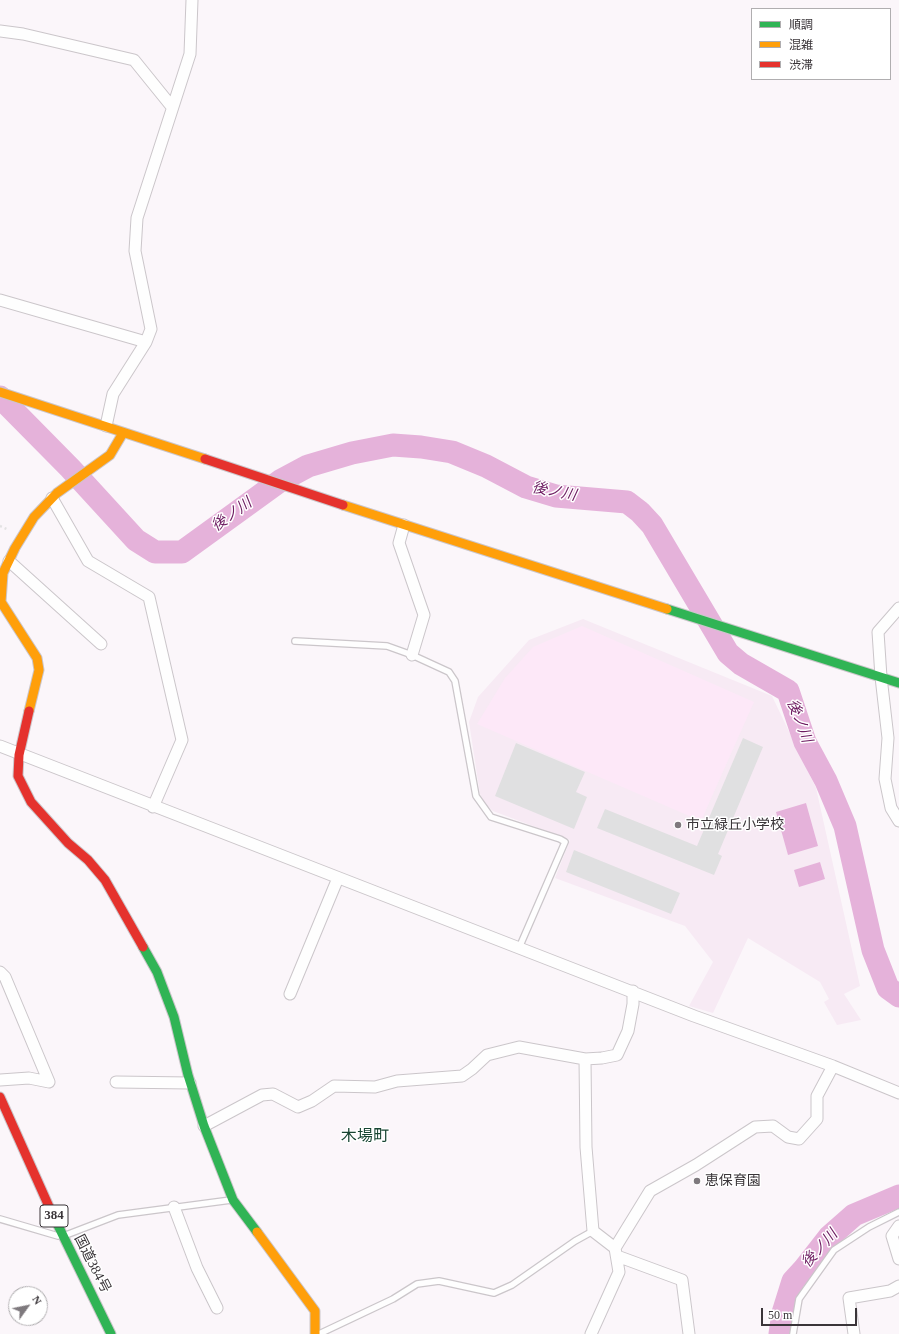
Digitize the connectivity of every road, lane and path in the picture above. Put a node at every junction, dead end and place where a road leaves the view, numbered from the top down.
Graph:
1 (192, 0) edge
2 (0, 31) edge
3 (172, 107) junction
4 (0, 300) edge
5 (146, 342) junction
6 (0, 392) edge
7 (106, 426) junction
8 (122, 433) junction
9 (52, 498) junction
10 (404, 525) junction
11 (9, 561) junction
12 (899, 608) edge
13 (295, 641) dead end
14 (101, 644) dead end
15 (412, 655) junction
16 (880, 677) junction
17 (899, 683) edge
18 (0, 746) edge
19 (19, 755) junction
20 (153, 807) junction
21 (899, 821) edge
22 (338, 878) junction
23 (519, 948) junction
24 (0, 972) edge
25 (633, 992) junction
26 (290, 994) dead end
27 (585, 1059) junction
28 (833, 1066) junction
29 (0, 1080) edge
30 (116, 1082) dead end
31 (190, 1083) junction
32 (899, 1093) edge
33 (0, 1097) edge
34 (204, 1126) junction
35 (233, 1200) junction
36 (174, 1207) junction
37 (899, 1212) edge
38 (0, 1219) edge
39 (899, 1226) edge
40 (593, 1231) junction
41 (63, 1237) junction
42 (616, 1252) junction
43 (899, 1259) edge
44 (899, 1286) edge
45 (217, 1308) dead end
46 (111, 1334) edge
47 (315, 1334) edge
48 (319, 1334) edge
49 (591, 1334) edge
50 (689, 1334) edge
51 (793, 1334) edge
52 (854, 1334) edge

1 - 3 street
2 - 3 street
3 - 5 street
4 - 5 street
5 - 7 street
6 - 7 main road
7 - 8 main road
8 - 9 main road
8 - 10 main road
9 - 11 main road
9 - 20 street
10 - 15 street
10 - 16 main road
11 - 14 street
11 - 19 main road
12 - 16 street
13 - 15 lane
15 - 23 lane
16 - 17 main road
16 - 21 street
18 - 19 street
19 - 20 street
19 - 31 main road
20 - 22 street
22 - 23 street
22 - 26 street
23 - 25 street
24 - 29 street
25 - 27 street
25 - 28 street
27 - 34 street
27 - 40 street
28 - 32 street
28 - 42 street
30 - 31 street
31 - 34 main road
33 - 41 main road, 国道384号 / 384
34 - 35 main road
35 - 36 lane
35 - 47 main road
36 - 41 lane
36 - 45 street
37 - 51 lane
38 - 41 lane
39 - 43 street
40 - 42 street
40 - 48 lane
41 - 46 main road, 国道384号 / 384
42 - 49 street
42 - 50 street
44 - 52 street

